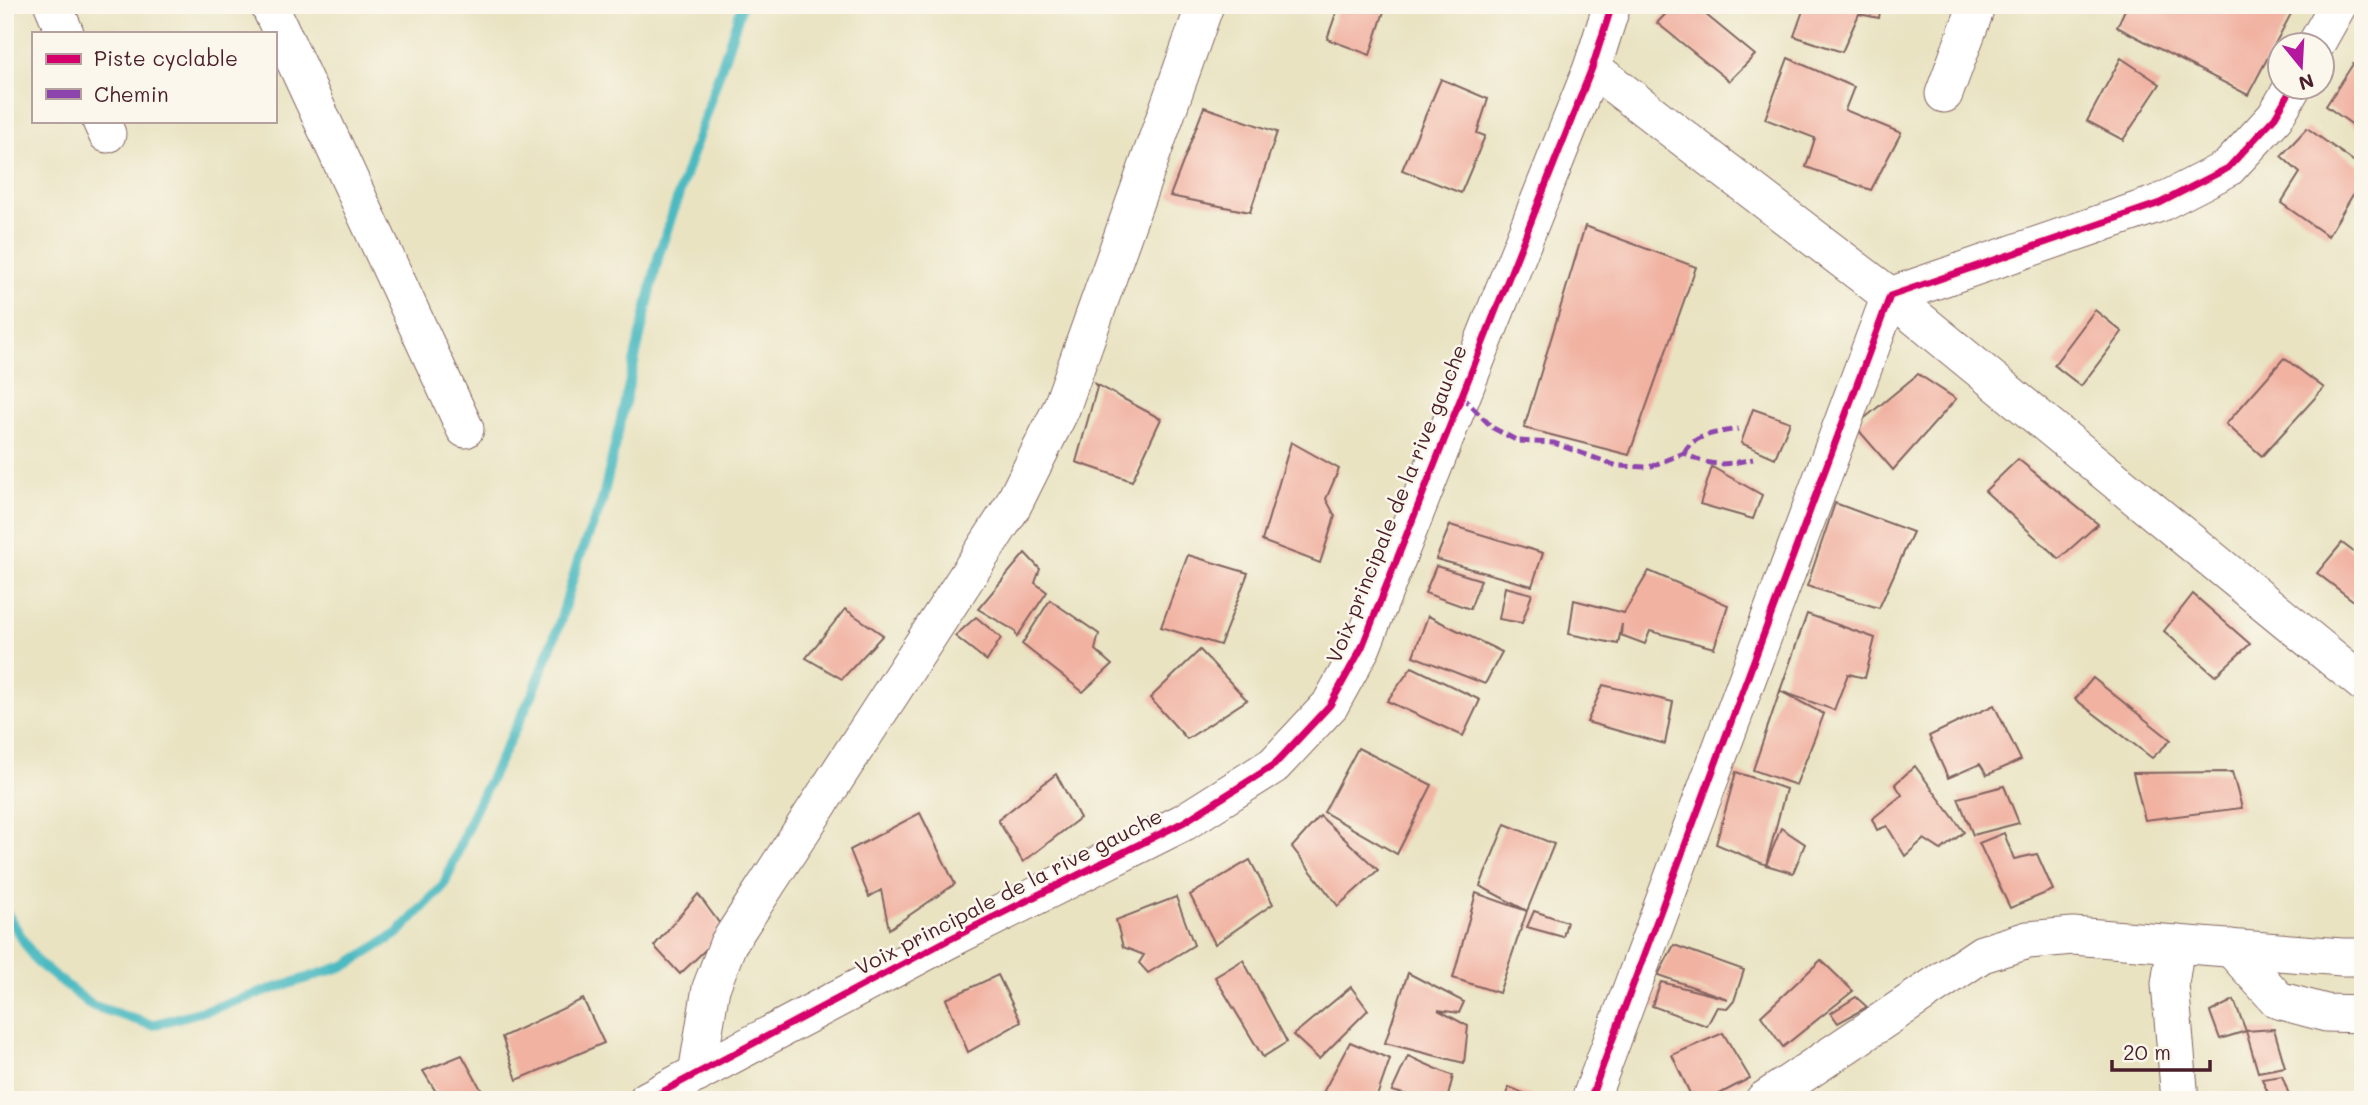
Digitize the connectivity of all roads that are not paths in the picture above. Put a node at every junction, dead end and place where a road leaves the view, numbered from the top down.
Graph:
1 (53, 5) edge
2 (269, 5) edge
3 (1205, 5) edge
4 (1612, 5) edge
5 (1977, 5) edge
6 (2338, 5) edge
7 (65, 32) edge
8 (2323, 32) edge
9 (1592, 68) junction
10 (1944, 93) dead end
11 (2284, 102) edge
12 (1890, 296) junction
13 (465, 429) dead end
14 (2363, 683) edge
15 (2176, 944) junction
16 (2231, 948) junction
17 (2363, 957) edge
18 (2363, 1014) edge
19 (697, 1074) junction
20 (650, 1099) edge
21 (1590, 1100) edge
22 (1764, 1100) edge
23 (2180, 1100) edge

1 - 7 street
2 - 13 street
3 - 19 street
4 - 9 street, Voix principale de la rive gauche
5 - 10 street
6 - 8 street
9 - 12 street
9 - 19 street, Voix principale de la rive gauche
11 - 12 street
12 - 14 street
12 - 21 street
15 - 16 street
15 - 22 street
15 - 23 street
16 - 17 street
16 - 18 street
19 - 20 street, Voix principale de la rive gauche

